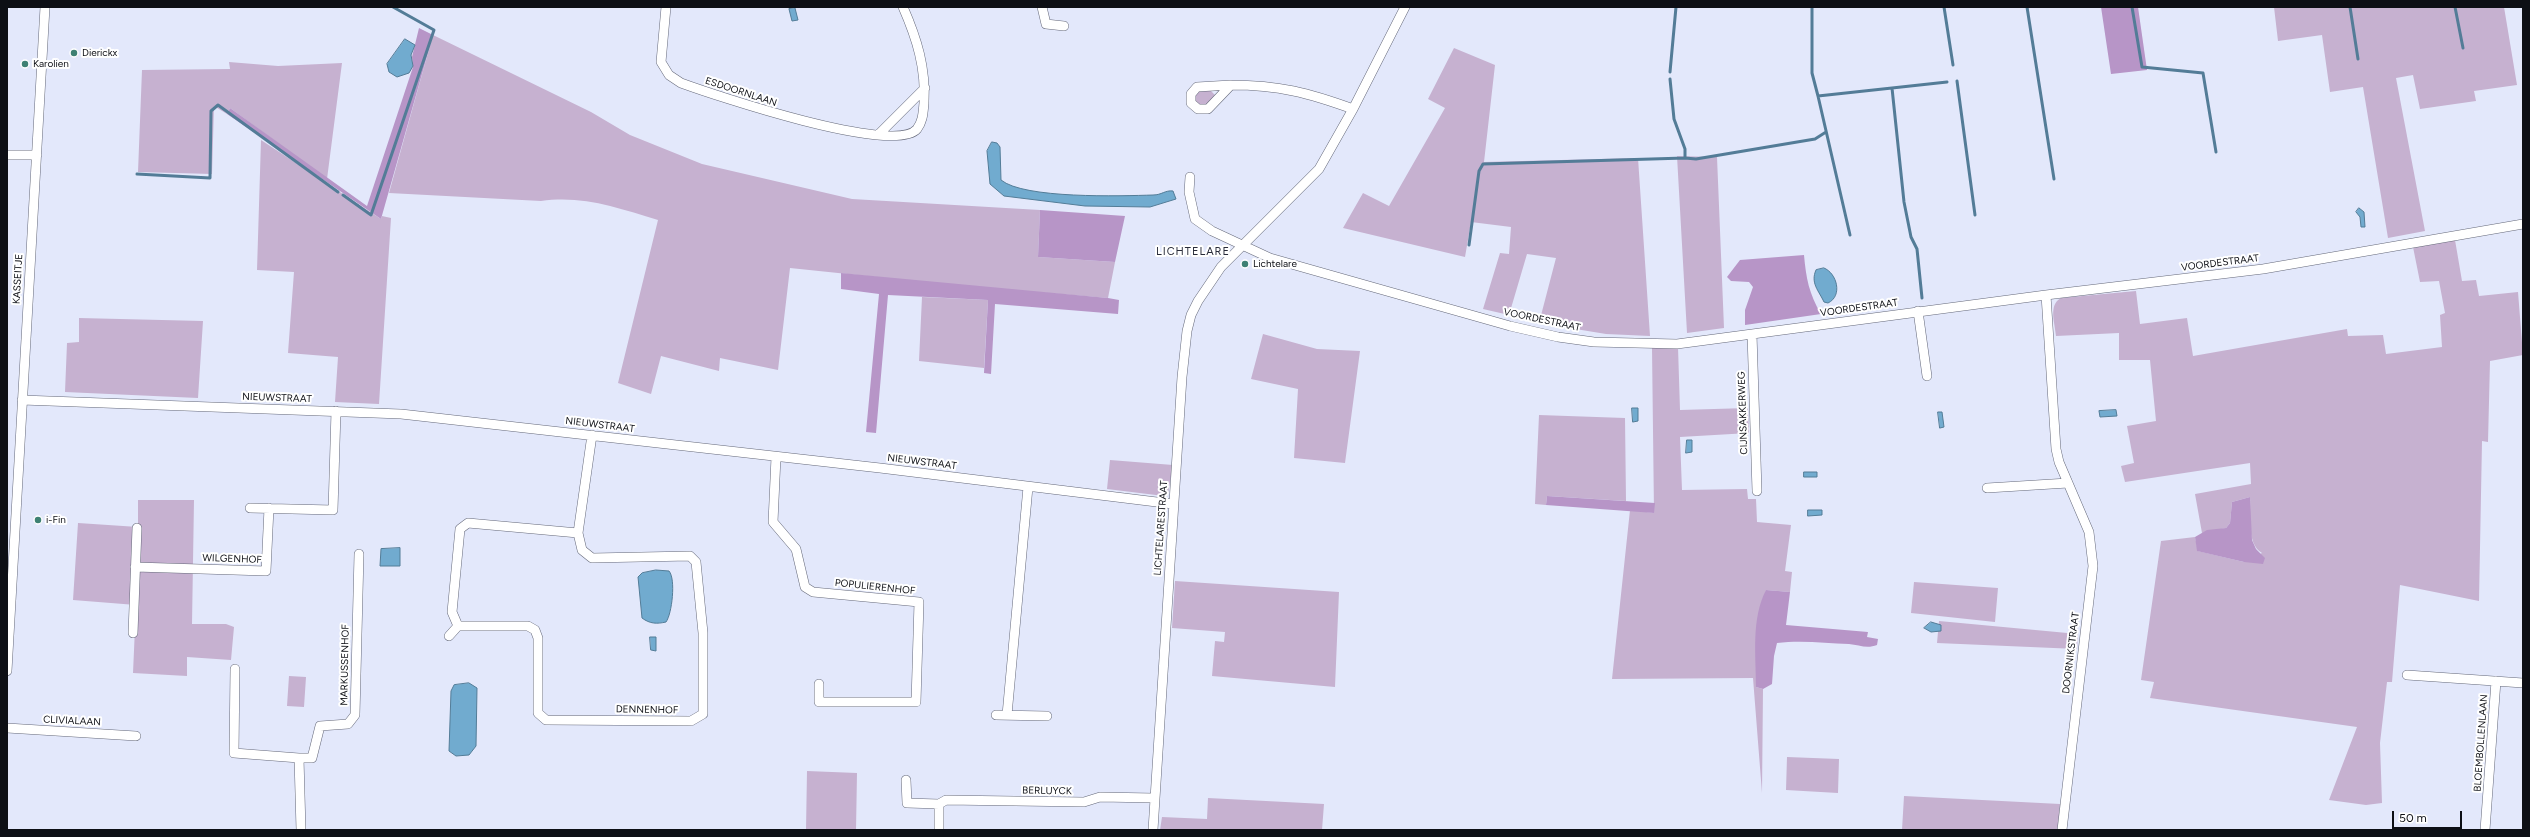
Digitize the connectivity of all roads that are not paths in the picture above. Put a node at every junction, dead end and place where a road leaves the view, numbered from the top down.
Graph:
1 (45, 7) edge
2 (666, 7) edge
3 (903, 7) edge
4 (1042, 7) edge
5 (1405, 7) edge
6 (1064, 26) dead end
7 (1231, 85) dead end
8 (925, 88) junction
9 (1353, 109) junction
10 (879, 134) junction
11 (7, 155) edge
12 (37, 155) junction
13 (1190, 177) dead end
14 (2523, 224) edge
15 (1242, 244) junction
16 (2046, 295) junction
17 (1918, 311) junction
18 (1752, 334) junction
19 (1927, 376) dead end
20 (22, 400) junction
21 (336, 411) junction
22 (592, 435) junction
23 (776, 457) junction
24 (2068, 483) junction
25 (1028, 487) junction
26 (1987, 488) dead end
27 (1757, 491) dead end
28 (1173, 504) junction
29 (250, 508) dead end
30 (269, 508) junction
31 (137, 528) dead end
32 (578, 533) junction
33 (359, 554) dead end
34 (135, 567) junction
35 (10, 576) edge
36 (458, 626) junction
37 (133, 633) dead end
38 (449, 636) dead end
39 (236, 669) dead end
40 (7, 671) edge
41 (2407, 675) dead end
42 (2496, 681) junction
43 (2523, 683) edge
44 (819, 684) dead end
45 (996, 715) dead end
46 (1007, 715) junction
47 (1047, 716) dead end
48 (7, 728) edge
49 (136, 736) dead end
50 (299, 758) junction
51 (906, 780) dead end
52 (1154, 798) junction
53 (939, 804) junction
54 (301, 830) edge
55 (939, 830) edge
56 (1153, 830) edge
57 (2062, 830) edge
58 (2485, 830) edge

1 - 12 street, KASSEITJE
2 - 10 street, ESDOORNLAAN
3 - 8 street, ESDOORNLAAN
4 - 6 street
5 - 9 street, LICHTELARESTRAAT
7 - 9 street
8 - 10 street
8 - 10 street, ESDOORNLAAN
9 - 15 street, LICHTELARESTRAAT
11 - 12 street
12 - 20 street, KASSEITJE
13 - 15 street
14 - 16 street, VOORDESTRAAT
15 - 18 street, VOORDESTRAAT
15 - 28 street, LICHTELARESTRAAT
16 - 17 street, VOORDESTRAAT
16 - 24 street, DOORNIKSTRAAT
17 - 18 street, VOORDESTRAAT
17 - 19 street
18 - 27 street, CIJNSAKKERWEG
20 - 21 street, NIEUWSTRAAT
20 - 35 street, KASSEITJE
21 - 22 street, NIEUWSTRAAT
21 - 30 street
22 - 23 street, NIEUWSTRAAT
22 - 32 street, DENNENHOF
23 - 25 street, NIEUWSTRAAT
23 - 44 street, POPULIERENHOF
24 - 26 street
24 - 57 street, DOORNIKSTRAAT
25 - 28 street, NIEUWSTRAAT
25 - 46 street
28 - 52 street, LICHTELARESTRAAT
29 - 30 street
30 - 34 street, WILGENHOF
31 - 34 street
32 - 36 street
32 - 36 street, DENNENHOF
33 - 50 street, MARKUSSENHOF
34 - 37 street
35 - 40 street, KASSEITJE
36 - 38 street
39 - 50 street
41 - 42 street, BLOEMBOLLENLAAN
42 - 43 street, BLOEMBOLLENLAAN
42 - 58 street, BLOEMBOLLENLAAN
45 - 46 street
46 - 47 street
48 - 49 street, CLIVIALAAN
50 - 54 street
51 - 53 street, BERLUYCK
52 - 53 street, BERLUYCK
52 - 56 street, LICHTELARESTRAAT
53 - 55 street

